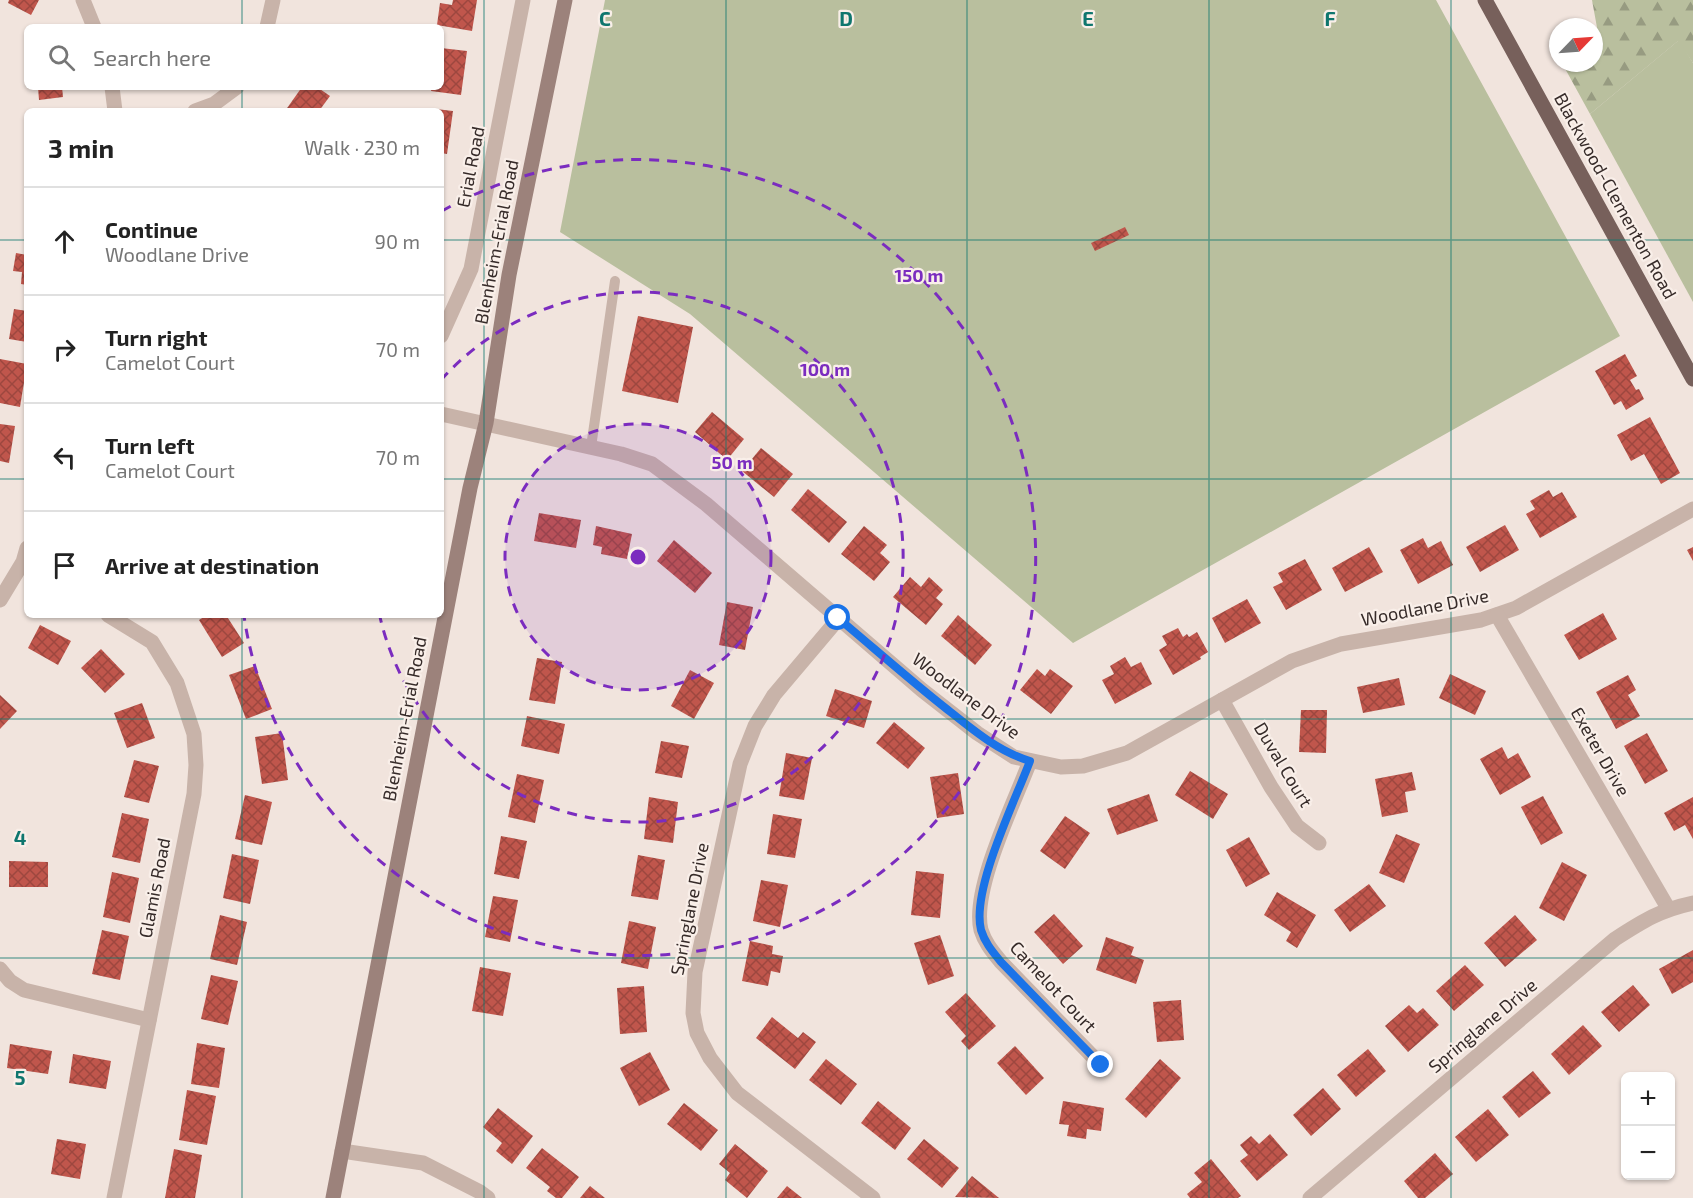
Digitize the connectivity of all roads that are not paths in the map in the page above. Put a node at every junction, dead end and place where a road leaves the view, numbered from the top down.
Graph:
1 (83, 0) edge
2 (273, 0) edge
3 (523, 0) edge
4 (565, 0) edge
5 (1485, 0) edge
6 (93, 24) edge
7 (268, 24) edge
8 (112, 90) edge
9 (233, 90) edge
10 (115, 108) edge
11 (204, 108) edge
12 (615, 281) dead end
13 (444, 329) edge
14 (1693, 379) edge
15 (444, 415) edge
16 (486, 423) junction
17 (591, 447) junction
18 (1693, 509) edge
19 (24, 562) edge
20 (0, 600) edge
21 (1497, 615) junction
22 (113, 618) edge
23 (838, 618) junction
24 (1222, 700) junction
25 (1030, 761) junction
26 (1319, 843) dead end
27 (1693, 903) edge
28 (1668, 908) junction
29 (0, 969) edge
30 (149, 1020) junction
31 (1101, 1065) dead end
32 (342, 1151) junction
33 (114, 1198) edge
34 (333, 1198) edge
35 (488, 1198) edge
36 (873, 1198) edge
37 (1310, 1198) edge

1 - 6 street
2 - 7 street
3 - 13 street, Erial Road
4 - 16 main road, Blenheim-Erial Road
5 - 14 main road, Blackwood-Clementon Road
8 - 10 street
9 - 11 street
12 - 17 lane
15 - 16 street, Woodlane Drive
16 - 17 street, Woodlane Drive
16 - 32 main road, Blenheim-Erial Road
17 - 23 street, Woodlane Drive
18 - 21 street, Woodlane Drive
19 - 20 street
21 - 24 street, Woodlane Drive
21 - 28 street, Exeter Drive
22 - 30 street, Glamis Road
23 - 25 street, Woodlane Drive
23 - 36 street, Springlane Drive
24 - 25 street, Woodlane Drive
24 - 26 street, Duval Court
25 - 31 street, Camelot Court
27 - 28 street, Springlane Drive
28 - 37 street, Springlane Drive
29 - 30 street
30 - 33 street, Glamis Road
32 - 34 main road, Blenheim-Erial Road
32 - 35 street

